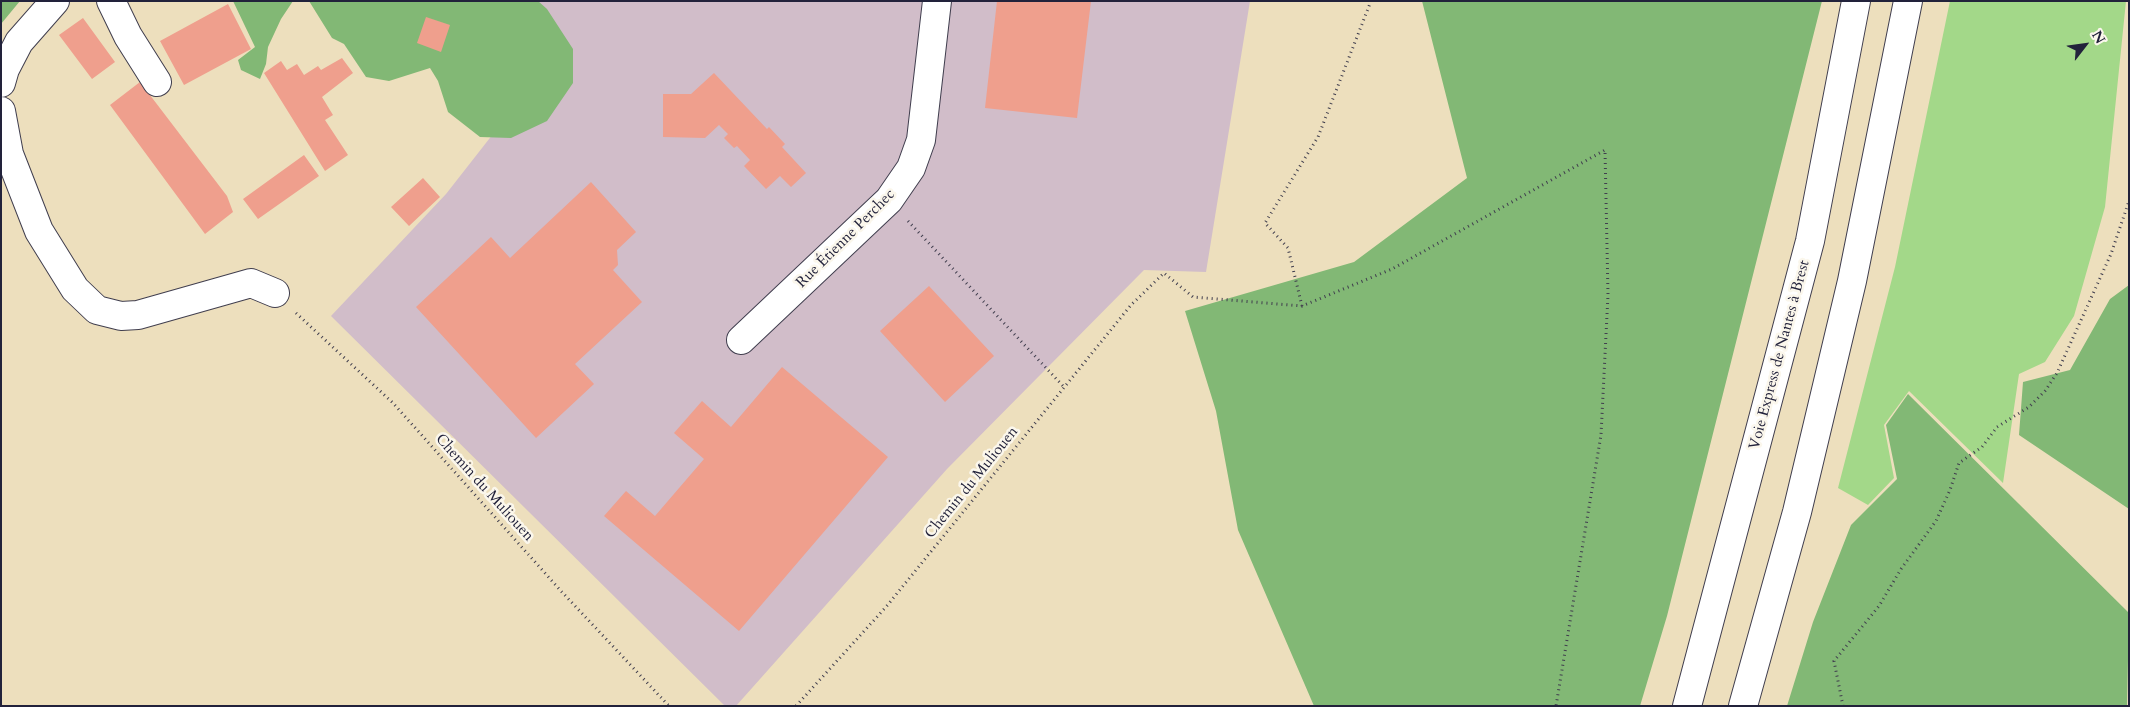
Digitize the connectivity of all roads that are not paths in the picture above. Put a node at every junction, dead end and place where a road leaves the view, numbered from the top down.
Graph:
1 (55, 1) edge
2 (111, 1) edge
3 (937, 1) edge
4 (1856, 1) edge
5 (1908, 1) edge
6 (157, 82) dead end
7 (1, 83) edge
8 (1, 112) edge
9 (275, 293) road end
10 (741, 340) dead end
11 (1687, 706) edge
12 (1743, 706) edge

1 - 7 main road
2 - 6 main road
3 - 10 main road, Rue Étienne Perchec
4 - 11 main road, Voie Express de Nantes à Brest
5 - 12 main road
8 - 9 main road

